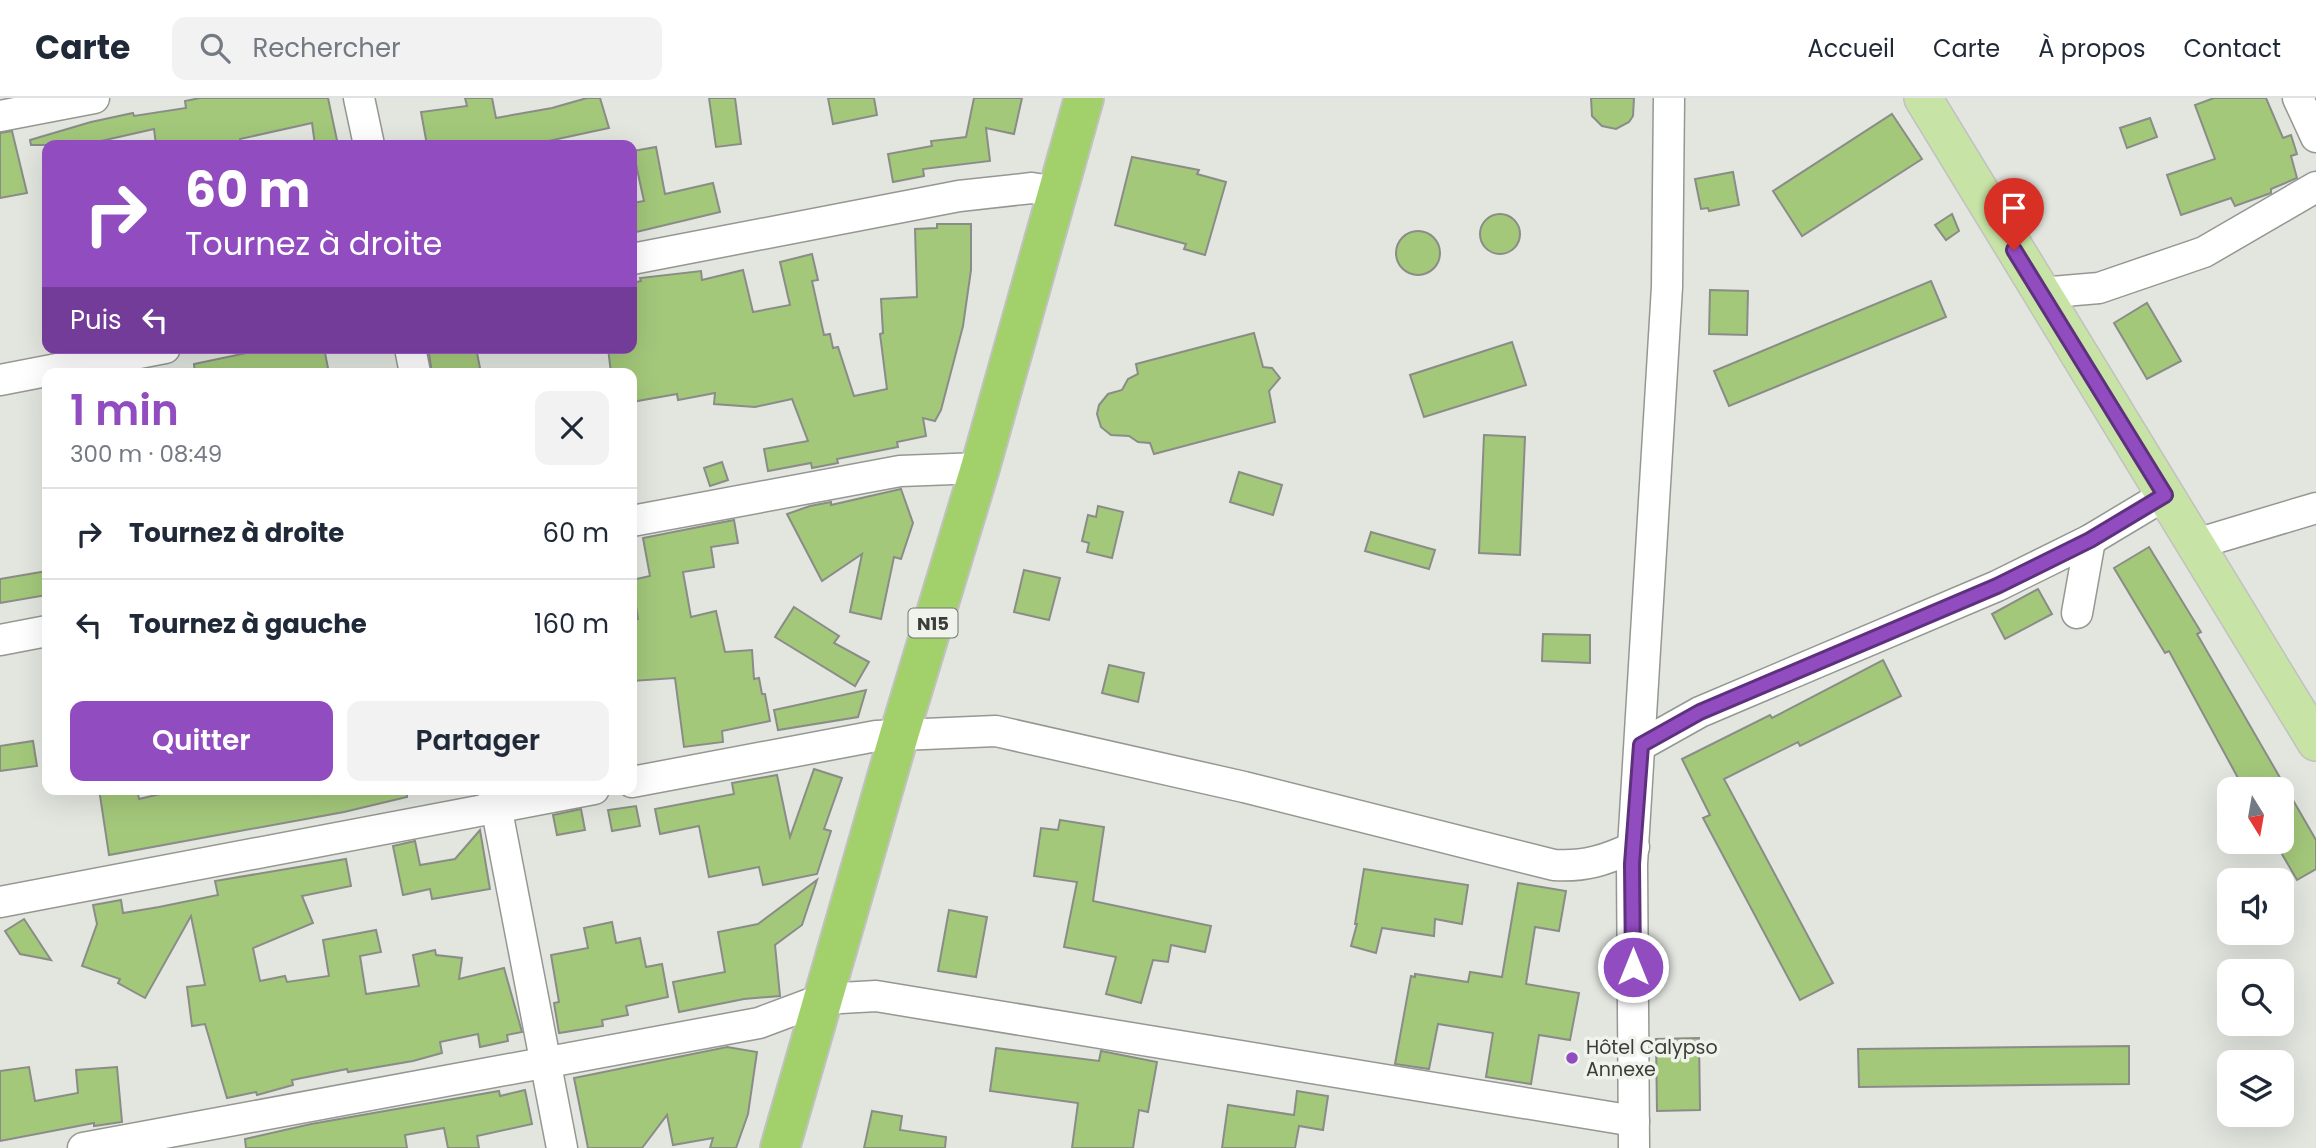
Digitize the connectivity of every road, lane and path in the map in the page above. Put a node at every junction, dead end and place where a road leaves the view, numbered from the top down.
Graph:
1 (94, 98) edge
2 (359, 98) edge
3 (1059, 98) edge
4 (1084, 98) edge
5 (1669, 98) edge
6 (1682, 98) edge
7 (1923, 98) edge
8 (2298, 98) edge
9 (0, 116) edge
10 (1669, 131) junction
11 (2316, 137) edge
12 (368, 140) edge
13 (2316, 187) edge
14 (1044, 190) junction
15 (637, 258) edge
16 (2040, 293) junction
17 (134, 354) edge
18 (62, 368) edge
19 (42, 372) edge
20 (0, 380) edge
21 (968, 468) junction
22 (2165, 495) junction
23 (2316, 508) edge
24 (637, 520) edge
25 (2090, 540) junction
26 (2196, 544) junction
27 (2077, 613) dead end
28 (42, 632) edge
29 (0, 640) edge
30 (2312, 729) edge
31 (888, 736) junction
32 (1641, 745) junction
33 (637, 781) edge
34 (528, 795) edge
35 (495, 798) edge
36 (1634, 847) junction
37 (0, 902) edge
38 (810, 1004) junction
39 (546, 1060) junction
40 (1634, 1134) edge
41 (83, 1148) edge
42 (562, 1148) edge
43 (758, 1148) edge
44 (780, 1148) edge

1 - 9 street
2 - 12 street
3 - 14 highway, N15
4 - 14 highway, N15
5 - 10 street
6 - 10 street
7 - 16 main road
8 - 11 street
10 - 32 street
13 - 16 street
14 - 15 street
14 - 21 highway, N15
16 - 22 main road
17 - 18 street
19 - 20 street
21 - 24 street
21 - 31 highway, N15
22 - 25 street
22 - 26 main road
23 - 26 street
25 - 27 street
25 - 32 street
26 - 30 main road
28 - 29 street
31 - 33 street
31 - 36 street
31 - 38 highway, N15
32 - 36 street
34 - 35 street
35 - 37 street
35 - 39 street
36 - 40 street
38 - 39 street
38 - 40 street
38 - 43 highway, N15
38 - 44 highway, N15
39 - 41 street
39 - 42 street

